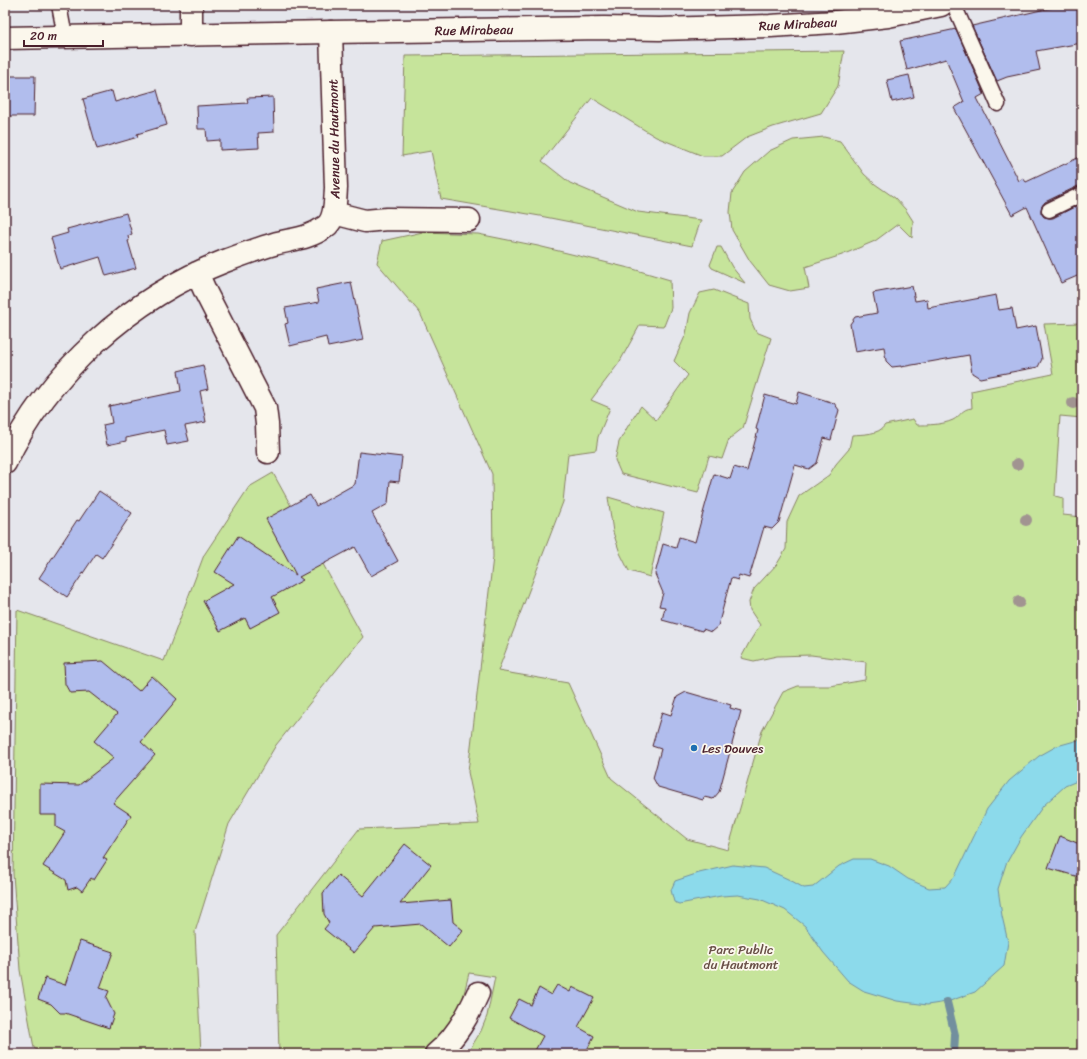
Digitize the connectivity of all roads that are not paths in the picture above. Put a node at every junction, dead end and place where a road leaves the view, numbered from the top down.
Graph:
1 (59, 5) edge
2 (192, 5) edge
3 (941, 5) edge
4 (954, 5) edge
5 (331, 32) junction
6 (191, 35) junction
7 (65, 37) junction
8 (5, 38) edge
9 (998, 104) dead end
10 (1082, 194) edge
11 (1049, 210) dead end
12 (334, 213) junction
13 (469, 220) dead end
14 (197, 273) junction
15 (268, 452) dead end
16 (5, 463) edge
17 (478, 993) dead end
18 (436, 1054) edge

1 - 7 lane
2 - 6 street
3 - 5 street, Rue Mirabeau
4 - 9 lane
5 - 6 street, Rue Mirabeau
5 - 12 street, Avenue du Hautmont
6 - 7 street, Rue Mirabeau
7 - 8 street, Rue Mirabeau
10 - 11 lane
12 - 13 street
12 - 14 street, Avenue du Hautmont
14 - 15 street
14 - 16 street, Avenue du Hautmont
17 - 18 street

